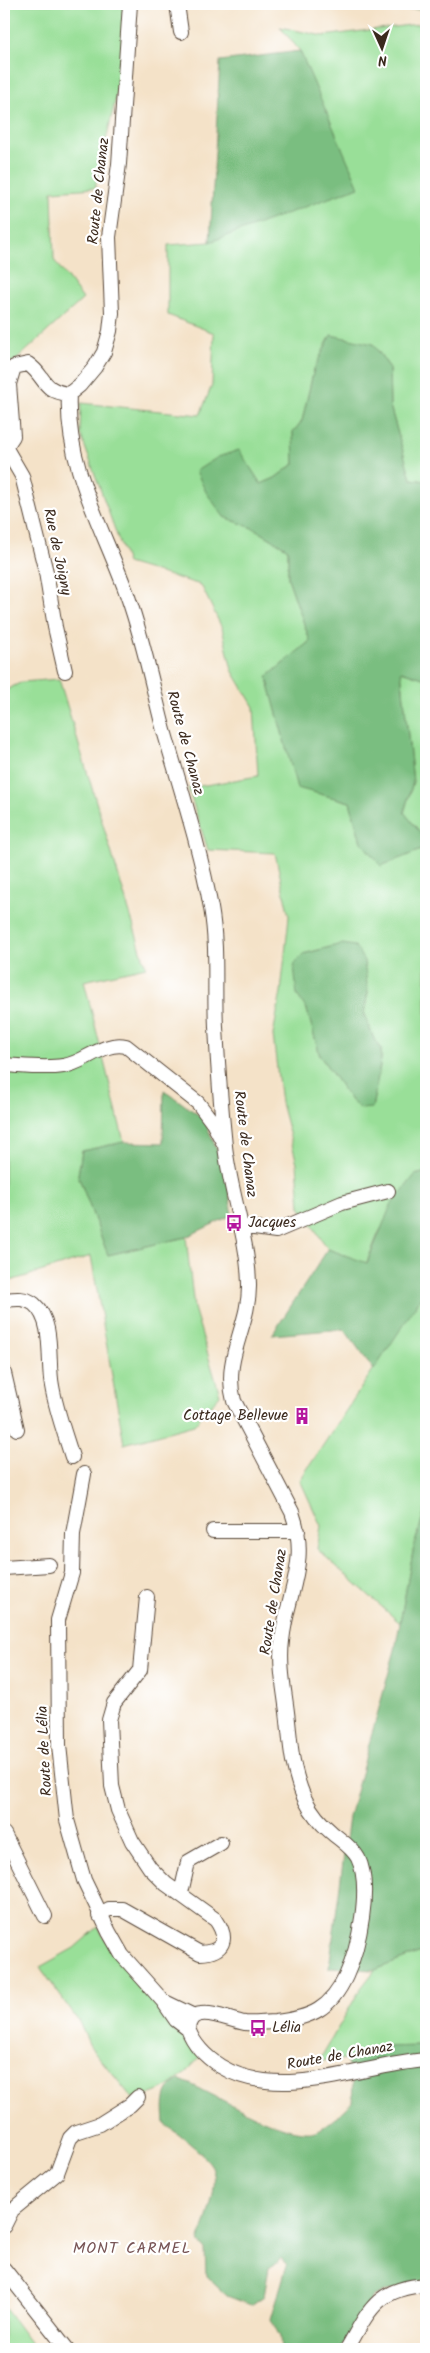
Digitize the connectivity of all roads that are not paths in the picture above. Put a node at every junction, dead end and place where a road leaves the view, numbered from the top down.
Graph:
1 (130, 4) edge
2 (177, 4) edge
3 (181, 32) dead end
4 (69, 394) junction
5 (4, 445) edge
6 (66, 671) dead end
7 (4, 1065) edge
8 (225, 1147) junction
9 (388, 1191) dead end
10 (240, 1226) junction
11 (4, 1300) edge
12 (4, 1373) edge
13 (17, 1429) dead end
14 (72, 1457) dead end
15 (84, 1474) dead end
16 (212, 1531) dead end
17 (298, 1531) junction
18 (49, 1565) dead end
19 (4, 1568) edge
20 (147, 1596) dead end
21 (4, 1834) edge
22 (221, 1843) dead end
23 (180, 1893) junction
24 (99, 1915) junction
25 (44, 1916) dead end
26 (163, 2001) junction
27 (194, 2016) junction
28 (188, 2029) junction
29 (426, 2060) edge
30 (138, 2097) dead end
31 (4, 2226) edge
32 (4, 2269) edge
33 (426, 2285) edge
34 (68, 2349) edge
35 (347, 2349) edge

1 - 4 street, Route de Chanaz
2 - 3 street
4 - 5 street
4 - 8 street, Route de Chanaz
5 - 6 street, Rue de Joigny
7 - 8 street
8 - 10 street, Route de Chanaz
9 - 10 street
10 - 17 street, Route de Chanaz
11 - 14 street
12 - 13 street
15 - 24 street, Route de Lélia
16 - 17 street
17 - 27 street, Route de Chanaz
18 - 19 street
20 - 23 street
21 - 25 street
22 - 23 street
23 - 24 street
24 - 26 street, Route de Lélia
26 - 27 street, Route de Lélia
26 - 28 street, Route de Lélia
27 - 28 street
28 - 29 street, Route de Chanaz
30 - 31 street
32 - 34 street
33 - 35 street

